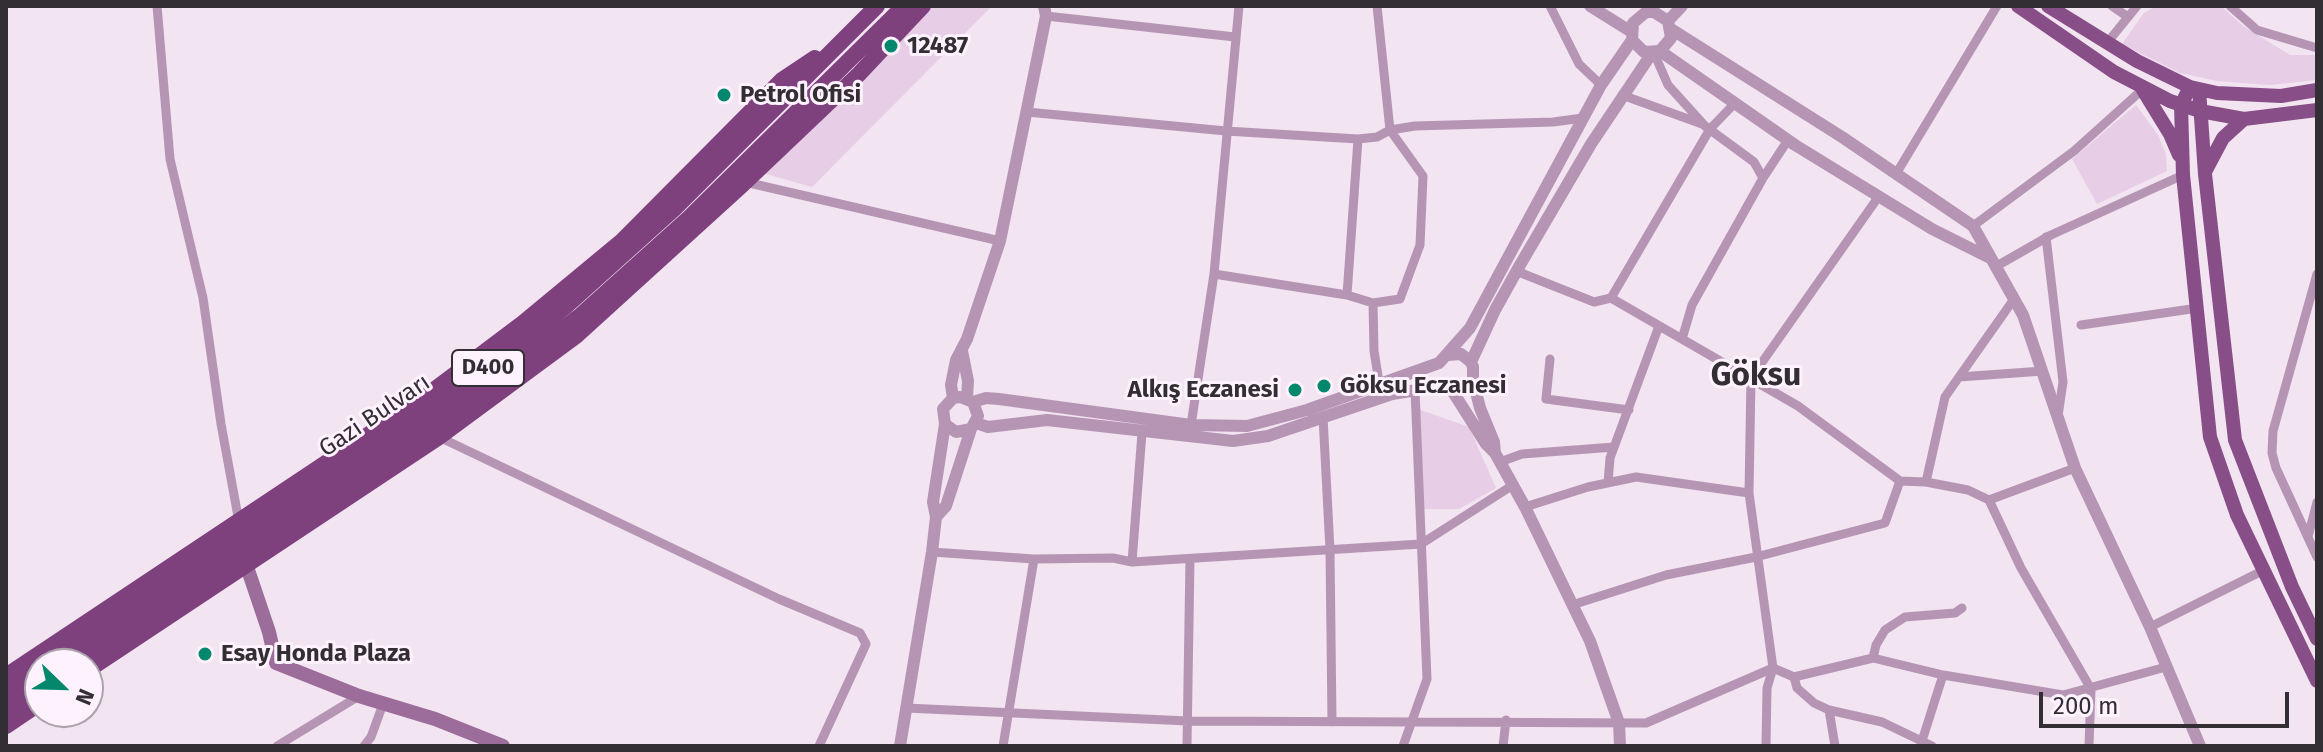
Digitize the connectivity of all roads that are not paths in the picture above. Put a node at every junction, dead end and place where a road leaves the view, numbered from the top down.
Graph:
1 (157, 6) edge
2 (877, 6) edge
3 (904, 6) edge
4 (923, 6) edge
5 (1239, 6) edge
6 (1377, 6) edge
7 (1550, 6) edge
8 (1590, 6) edge
9 (1632, 6) edge
10 (1682, 6) edge
11 (2018, 6) edge
12 (2048, 6) edge
13 (2112, 6) edge
14 (2137, 6) edge
15 (2230, 6) edge
16 (1994, 7) edge
17 (1652, 10) edge
18 (1045, 11) edge
19 (2128, 17) junction
20 (1670, 25) junction
21 (1631, 36) junction
22 (1235, 37) junction
23 (2107, 43) junction
24 (2317, 48) edge
25 (1656, 52) junction
26 (1601, 85) junction
27 (2194, 88) junction
28 (2143, 89) junction
29 (2317, 90) edge
30 (1622, 95) junction
31 (1735, 103) junction
32 (2181, 105) junction
33 (2317, 110) edge
34 (2200, 111) junction
35 (1027, 112) junction
36 (1583, 118) junction
37 (2244, 119) junction
38 (1708, 128) junction
39 (1390, 130) junction
40 (1226, 131) junction
41 (1358, 139) junction
42 (1788, 140) junction
43 (2183, 170) junction
44 (1896, 174) junction
45 (2205, 174) junction
46 (1763, 178) junction
47 (745, 182) junction
48 (1879, 196) junction
49 (1973, 226) junction
50 (2046, 237) junction
51 (1000, 241) junction
52 (1993, 262) junction
53 (1516, 271) junction
54 (1214, 274) junction
55 (2317, 274) edge
56 (1347, 295) junction
57 (1611, 298) junction
58 (2014, 299) junction
59 (1373, 303) junction
60 (2198, 308) junction
61 (2081, 325) dead end
62 (1659, 326) junction
63 (1682, 339) junction
64 (962, 351) junction
65 (1443, 359) junction
66 (1550, 359) dead end
67 (1471, 362) junction
68 (2043, 371) junction
69 (1959, 377) junction
70 (1751, 378) junction
71 (1473, 380) junction
72 (1379, 382) junction
73 (1447, 389) junction
74 (1415, 390) junction
75 (953, 398) junction
76 (970, 400) junction
77 (1629, 410) junction
78 (1323, 417) junction
79 (2058, 418) junction
80 (945, 424) junction
81 (1191, 425) junction
82 (973, 426) junction
83 (1142, 433) junction
84 (439, 437) junction
85 (1614, 447) junction
86 (1497, 457) junction
87 (2075, 468) junction
88 (1900, 481) junction
89 (1926, 482) junction
90 (1608, 483) junction
91 (1513, 485) junction
92 (1749, 493) junction
93 (1989, 500) junction
94 (2317, 502) edge
95 (1525, 507) junction
96 (936, 517) junction
97 (241, 526) junction
98 (2308, 537) junction
99 (1421, 544) junction
100 (1330, 550) junction
101 (932, 552) junction
102 (1756, 557) junction
103 (2317, 557) edge
104 (1034, 559) junction
105 (1190, 559) junction
106 (1132, 562) junction
107 (246, 564) junction
108 (2264, 570) junction
109 (1572, 605) junction
110 (1962, 608) dead end
111 (2150, 627) junction
112 (2317, 639) edge
113 (69, 648) edge
114 (97, 648) edge
115 (1873, 658) junction
116 (104, 659) edge
117 (2166, 667) junction
118 (1773, 668) junction
119 (1943, 675) junction
120 (6, 676) edge
121 (1794, 677) junction
122 (24, 678) edge
123 (2317, 681) edge
124 (2091, 689) junction
125 (6, 690) edge
126 (24, 696) edge
127 (359, 696) junction
128 (383, 704) junction
129 (6, 708) edge
130 (906, 708) junction
131 (1829, 710) junction
132 (24, 714) edge
133 (1009, 714) junction
134 (1506, 720) junction
135 (1188, 721) junction
136 (1332, 722) junction
137 (1412, 723) junction
138 (1619, 723) junction
139 (6, 726) edge
140 (1921, 743) edge
141 (277, 746) edge
142 (364, 746) edge
143 (503, 746) edge
144 (819, 746) edge
145 (900, 746) edge
146 (1003, 746) edge
147 (1187, 746) edge
148 (1403, 746) edge
149 (1503, 746) edge
150 (1620, 746) edge
151 (1766, 746) edge
152 (1835, 746) edge
153 (1932, 746) edge
154 (2089, 746) edge
155 (2200, 746) edge

1 - 97 street
2 - 97 highway
3 - 114 highway, Gazi Bulvarı / D400
4 - 47 highway
5 - 22 street
6 - 39 street
7 - 26 street
8 - 21 street
9 - 17 street
10 - 20 street
11 - 28 main road
12 - 23 main road
13 - 19 street
14 - 19 street
15 - 24 street
16 - 44 street
17 - 20 street
17 - 21 street
18 - 22 street
18 - 35 street
19 - 23 street
20 - 25 street
20 - 44 street
21 - 25 street
21 - 26 street
22 - 40 street
23 - 27 main road
25 - 30 street
25 - 31 street
25 - 38 street
26 - 36 street
27 - 29 main road
27 - 32 main road
27 - 34 main road
28 - 32 main road
28 - 43 main road
28 - 49 street
30 - 38 street
30 - 53 street
31 - 38 street
31 - 42 street
32 - 34 main road
32 - 43 main road
33 - 37 main road
34 - 37 main road
34 - 45 main road
35 - 40 street
35 - 51 street
36 - 39 street
36 - 65 street
37 - 45 main road
38 - 46 street
38 - 57 street
39 - 41 street
39 - 59 street
40 - 41 street
40 - 54 street
41 - 56 street
42 - 46 street
42 - 48 street
43 - 50 street
43 - 60 main road
44 - 49 street
45 - 112 main road
46 - 63 street
47 - 51 street
47 - 84 highway
48 - 52 street
48 - 70 street
49 - 52 street
50 - 52 street
50 - 79 street
51 - 64 street
52 - 58 street
53 - 57 street
53 - 67 street
54 - 56 street
54 - 81 street
55 - 98 street
56 - 59 street
57 - 62 street
58 - 68 street
58 - 69 street
59 - 72 street
60 - 61 street
60 - 108 main road
62 - 63 street
62 - 77 street
63 - 70 street
64 - 75 street
64 - 76 street
65 - 67 street
65 - 72 street
65 - 73 street
66 - 77 street
67 - 71 street
68 - 69 street
68 - 79 street
69 - 89 street
70 - 88 street
70 - 92 street
71 - 73 street
71 - 86 street
72 - 81 street
73 - 74 street
73 - 86 street
74 - 78 street
74 - 99 street
75 - 76 street
75 - 80 street
76 - 81 street
76 - 82 street
77 - 85 street
78 - 83 street
78 - 100 street
79 - 87 street
80 - 82 street
80 - 96 street
82 - 83 street
82 - 96 street
83 - 106 street
84 - 107 highway
84 - 144 street
85 - 86 street
85 - 90 street
86 - 91 street
87 - 93 street
87 - 111 street
88 - 89 street
88 - 102 street
89 - 93 street
90 - 92 street
90 - 95 street
91 - 95 street
91 - 99 street
92 - 102 street
93 - 124 street
94 - 98 street
95 - 109 street
96 - 101 street
97 - 113 highway
97 - 120 highway
98 - 103 street
99 - 100 street
99 - 137 street
100 - 105 street
100 - 136 street
101 - 104 street
101 - 130 street
102 - 109 street
102 - 118 street
104 - 106 street
104 - 133 street
105 - 106 street
105 - 135 street
107 - 116 highway
107 - 127 main road
108 - 111 street
108 - 123 main road
109 - 138 street
110 - 115 street
111 - 117 street
115 - 119 street
115 - 121 street
117 - 124 street
117 - 155 street
118 - 121 street
118 - 138 street
118 - 151 street
119 - 124 street
119 - 140 street
121 - 131 street
122 - 125 highway
124 - 154 street
126 - 129 highway
127 - 128 main road
127 - 141 street
128 - 142 street
128 - 143 main road
130 - 133 street
130 - 145 street
131 - 140 street
131 - 152 street
132 - 139 highway
133 - 135 street
133 - 146 street
134 - 137 street
134 - 138 street
134 - 149 street
135 - 136 street
135 - 147 street
136 - 137 street
137 - 148 street
138 - 150 street
140 - 153 street

